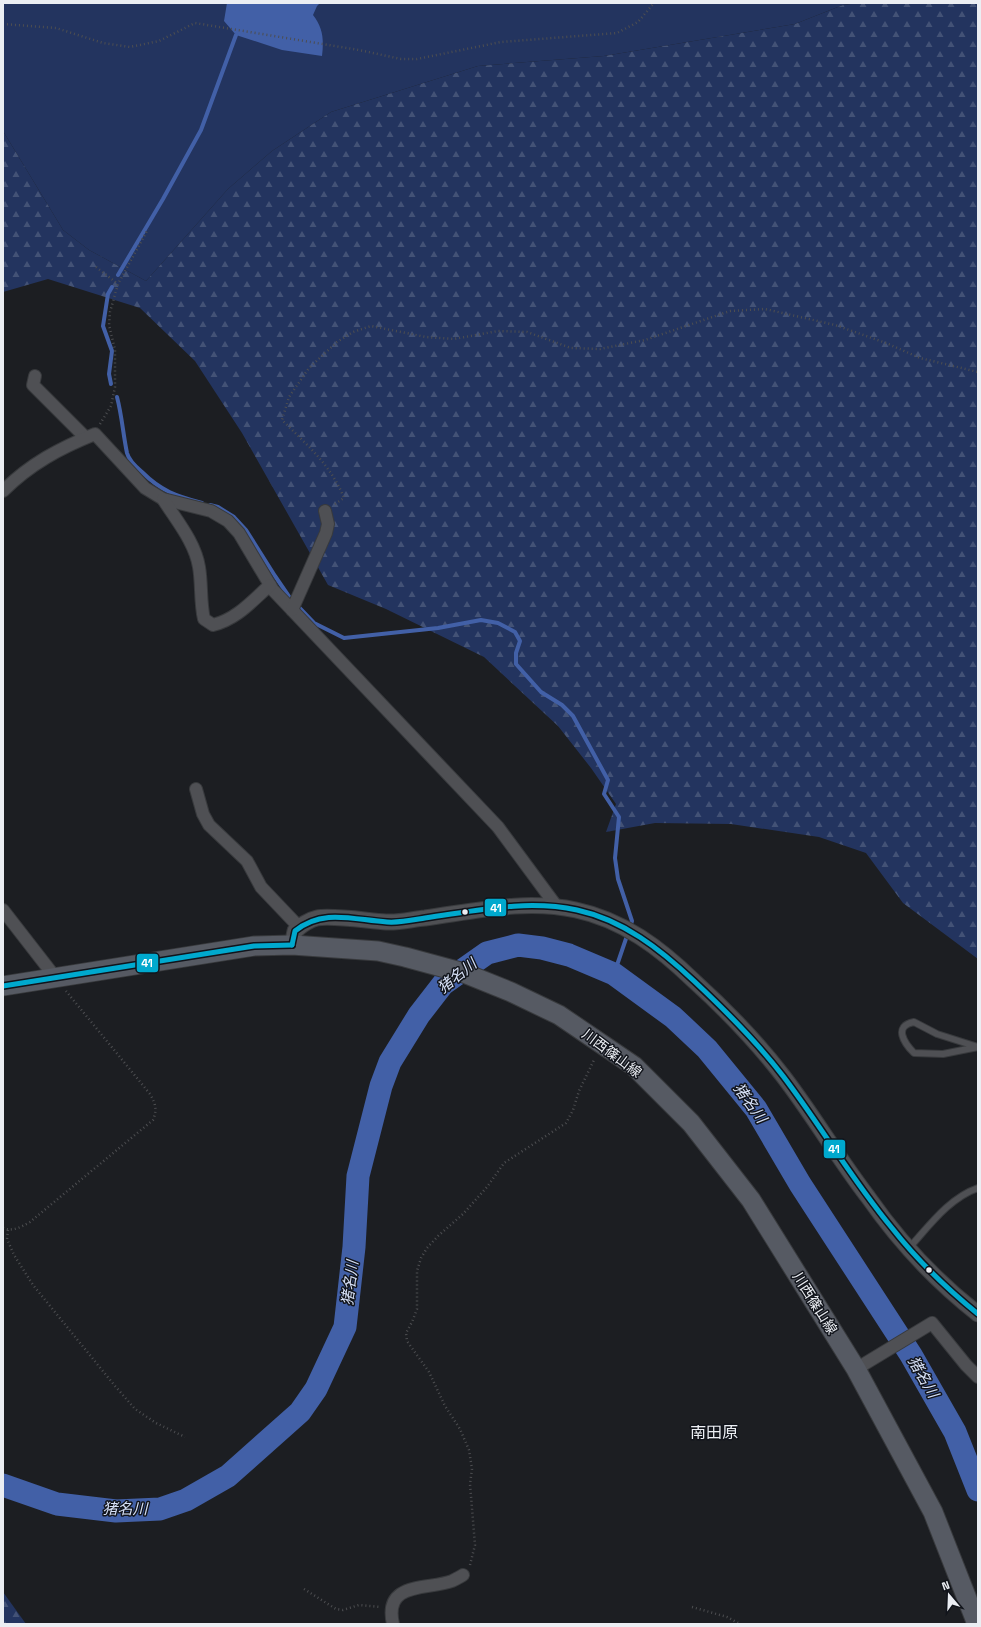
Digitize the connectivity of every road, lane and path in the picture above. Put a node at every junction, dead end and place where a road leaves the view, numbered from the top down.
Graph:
1 (654, 3) edge
2 (3, 24) edge
3 (148, 229) dead end
4 (96, 267) dead end
5 (118, 284) junction
6 (978, 372) edge
7 (35, 376) dead end
8 (90, 436) junction
9 (3, 491) edge
10 (163, 499) junction
11 (325, 511) joint
12 (270, 585) junction
13 (294, 605) junction
14 (196, 788) dead end
15 (558, 907) junction
16 (3, 910) edge
17 (299, 927) junction
18 (292, 945) junction
19 (55, 977) junction
20 (3, 986) edge
21 (978, 1047) edge
22 (594, 1060) dead end
23 (978, 1188) edge
24 (3, 1228) edge
25 (8, 1230) junction
26 (909, 1248) junction
27 (978, 1314) edge
28 (856, 1369) junction
29 (978, 1377) edge
30 (185, 1438) dead end
31 (463, 1575) joint
32 (304, 1589) dead end
33 (692, 1607) dead end
34 (392, 1608) junction
35 (393, 1624) edge
36 (740, 1624) edge
37 (977, 1624) edge

1 - 2 path
3 - 5 path
4 - 5 path
5 - 8 path
6 - 11 path
7 - 8 street
8 - 9 street
8 - 10 street
10 - 12 street
10 - 12 street
11 - 13 street
12 - 13 street
13 - 15 street
14 - 17 street
15 - 17 street
15 - 26 street
16 - 19 street
17 - 18 street
18 - 19 main road, 川西篠山線
18 - 28 main road, 川西篠山線
19 - 20 main road, 川西篠山線
19 - 25 path
21 - 21 lane
22 - 31 path
23 - 26 lane
24 - 25 path
25 - 30 path
26 - 27 street
28 - 29 street
28 - 37 main road, 川西篠山線
31 - 34 street
32 - 34 path
33 - 36 path
34 - 35 street

